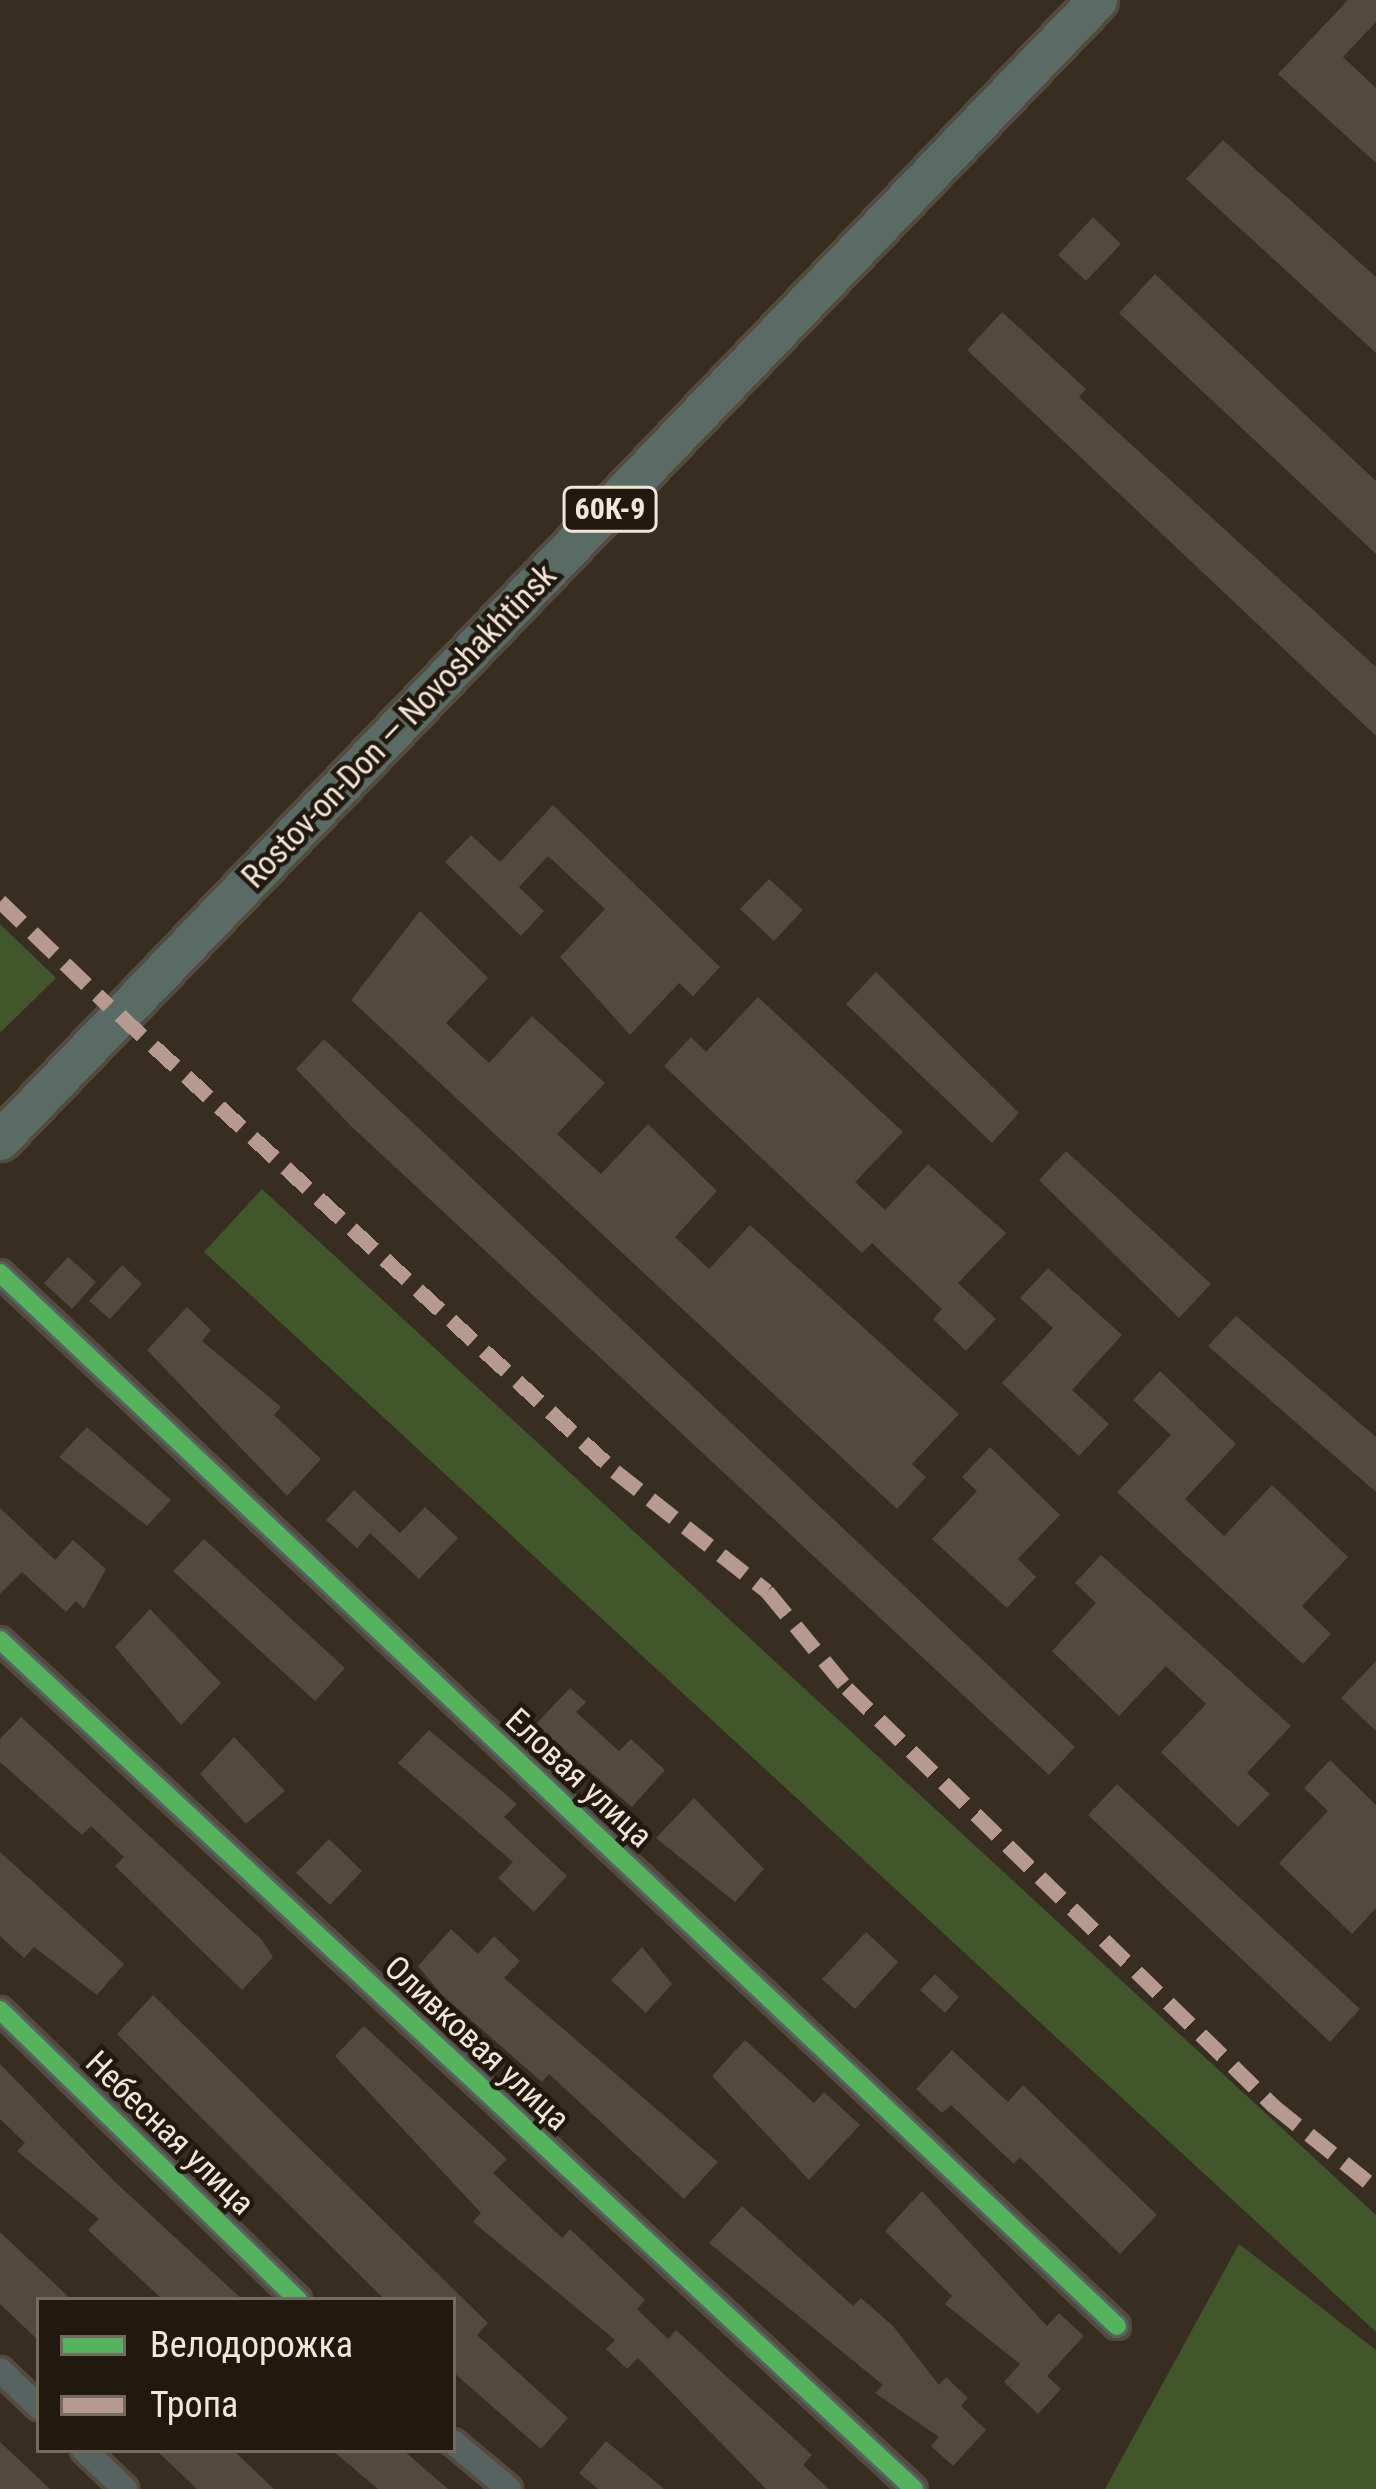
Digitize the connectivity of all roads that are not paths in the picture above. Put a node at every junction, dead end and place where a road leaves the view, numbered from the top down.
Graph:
1 (1078, 0) edge
2 (1096, 0) edge
3 (115, 1010) junction
4 (0, 1120) edge
5 (0, 1140) edge
6 (0, 1273) edge
7 (0, 1640) edge
8 (0, 2010) edge
9 (295, 2297) edge
10 (1117, 2326) dead end
11 (0, 2371) edge
12 (36, 2405) edge
13 (456, 2445) edge
14 (87, 2453) edge
15 (125, 2489) edge
16 (509, 2489) edge
17 (914, 2489) edge

1 - 3 main road, Rostov-on-Don — Novoshakhtinsk / 60К-9
2 - 3 main road, Rostov-on-Don — Novoshakhtinsk / 60К-9
3 - 4 main road, Rostov-on-Don — Novoshakhtinsk / 60К-9
3 - 5 main road, Rostov-on-Don — Novoshakhtinsk / 60К-9
6 - 10 street, Еловая улица
7 - 17 street, Оливковая улица
8 - 9 street, Небесная улица
11 - 12 street
13 - 16 street
14 - 15 street

